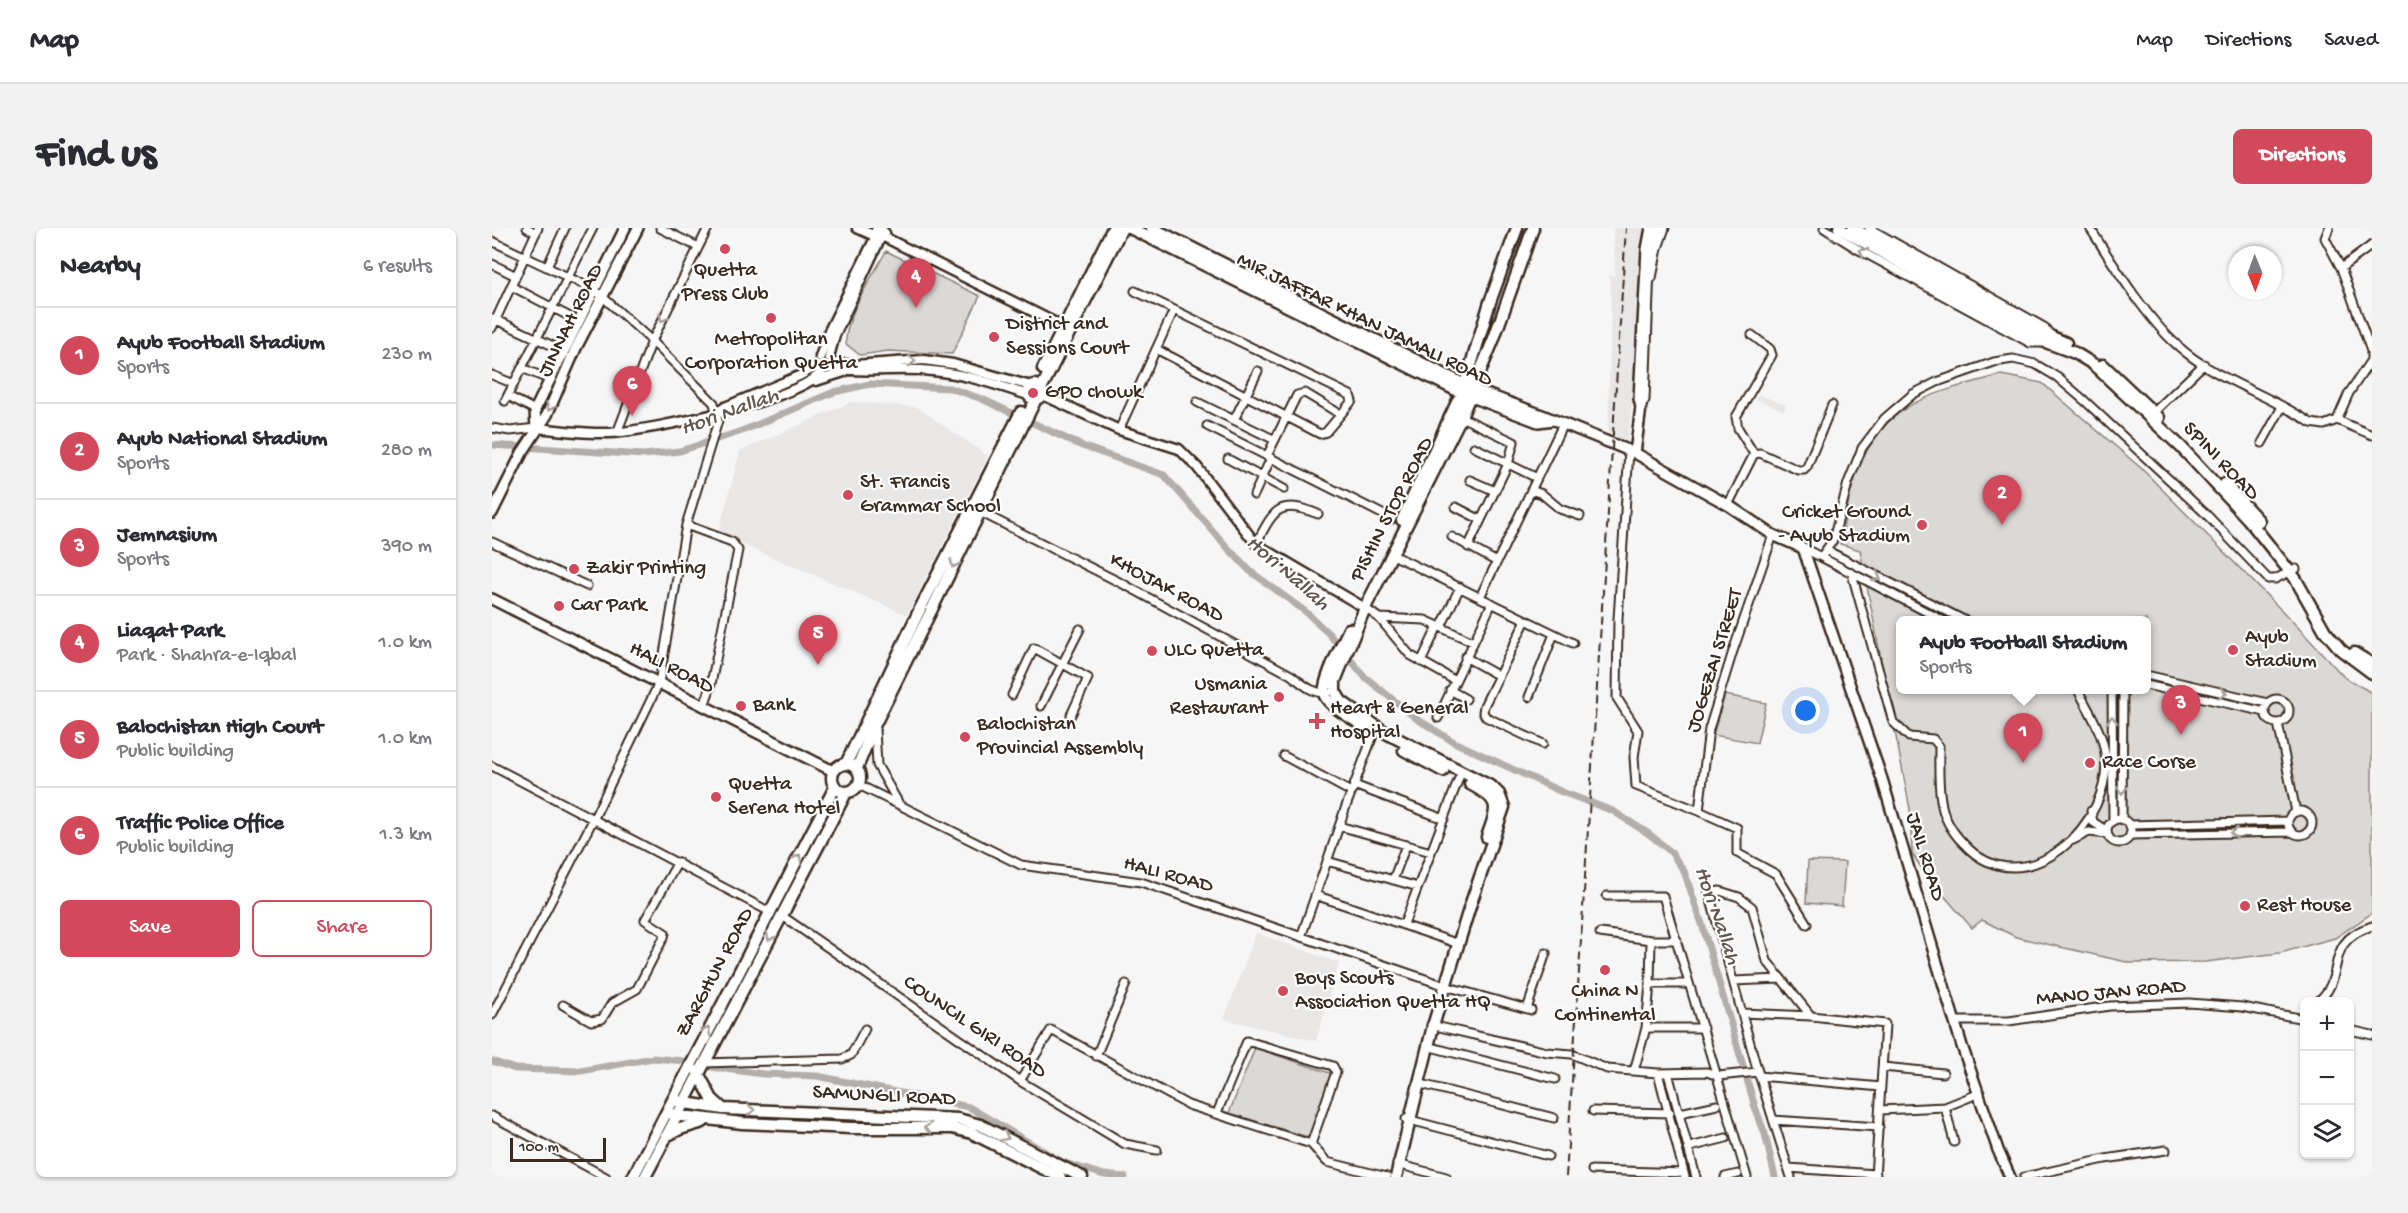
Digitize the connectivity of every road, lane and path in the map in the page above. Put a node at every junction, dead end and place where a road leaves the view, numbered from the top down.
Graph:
1 (526, 228) edge
2 (565, 228) edge
3 (593, 228) edge
4 (625, 228) edge
5 (638, 228) edge
6 (660, 228) edge
7 (708, 228) edge
8 (857, 228) edge
9 (1113, 228) edge
10 (1122, 228) edge
11 (1130, 228) edge
12 (1152, 228) edge
13 (1517, 228) edge
14 (1525, 228) edge
15 (1533, 228) edge
16 (1651, 228) edge
17 (1659, 228) edge
18 (1665, 228) edge
19 (1824, 228) edge
20 (1839, 228) edge
21 (1853, 228) edge
22 (1869, 228) edge
23 (2090, 228) edge
24 (2329, 228) edge
25 (537, 230) edge
26 (880, 231) edge
27 (492, 241) edge
28 (2372, 245) edge
29 (698, 248) junction
30 (525, 256) junction
31 (492, 264) edge
32 (547, 267) junction
33 (2341, 268) junction
34 (516, 276) junction
35 (569, 277) junction
36 (1651, 285) junction
37 (511, 286) junction
38 (595, 290) junction
39 (1135, 291) dead end
40 (603, 297) junction
41 (553, 309) junction
42 (1174, 310) junction
43 (2003, 317) junction
44 (494, 319) edge
45 (578, 321) junction
46 (1064, 327) junction
47 (492, 328) edge
48 (1752, 335) dead end
49 (537, 339) junction
50 (2049, 340) junction
51 (652, 341) junction
52 (1156, 349) junction
53 (1483, 350) junction
54 (564, 351) junction
55 (2372, 360) edge
56 (825, 363) junction
57 (2204, 364) junction
58 (522, 368) junction
59 (853, 371) junction
60 (1258, 371) dead end
61 (492, 375) edge
62 (550, 380) junction
63 (811, 382) junction
64 (514, 384) junction
65 (1467, 391) junction
66 (1034, 392) junction
67 (1246, 396) junction
68 (1197, 402) dead end
69 (1832, 405) dead end
70 (1641, 407) junction
71 (2282, 407) junction
72 (535, 410) junction
73 (2154, 412) junction
74 (718, 413) junction
75 (1340, 414) junction
76 (1456, 415) junction
77 (1287, 416) junction
78 (1234, 420) junction
79 (2337, 420) junction
80 (1563, 424) junction
81 (1208, 426) dead end
82 (492, 428) edge
83 (1119, 430) junction
84 (534, 433) junction
85 (617, 433) junction
86 (2372, 435) edge
87 (1275, 440) junction
88 (2262, 442) dead end
89 (1474, 447) dead end
90 (1628, 451) junction
91 (1754, 454) junction
92 (1269, 457) junction
93 (1228, 459) dead end
94 (1508, 464) junction
95 (1262, 477) junction
96 (1537, 478) junction
97 (1470, 480) dead end
98 (1284, 489) dead end
99 (1531, 490) junction
100 (1495, 491) junction
101 (1254, 495) dead end
102 (1728, 505) junction
103 (1456, 507) dead end
104 (980, 512) junction
105 (492, 513) edge
106 (1318, 514) dead end
107 (1580, 516) dead end
108 (1392, 519) dead end
109 (1481, 520) junction
110 (686, 525) junction
111 (1773, 535) junction
112 (1452, 537) dead end
113 (492, 542) edge
114 (1256, 544) junction
115 (1468, 547) junction
116 (1803, 548) junction
117 (1826, 550) junction
118 (1393, 555) junction
119 (1821, 557) junction
120 (1497, 562) junction
121 (2293, 571) junction
122 (1852, 574) junction
123 (587, 586) dead end
124 (1460, 587) junction
125 (1480, 597) junction
126 (492, 599) edge
127 (1492, 603) junction
128 (1363, 606) junction
129 (1932, 616) edge
130 (1954, 616) edge
131 (1379, 618) junction
132 (1526, 620) junction
133 (1439, 626) junction
134 (1080, 629) dead end
135 (1554, 634) junction
136 (1473, 642) junction
137 (1573, 643) dead end
138 (908, 645) junction
139 (1343, 649) junction
140 (1465, 657) junction
141 (1421, 662) junction
142 (1062, 663) junction
143 (2372, 664) edge
144 (2372, 673) edge
145 (1499, 676) junction
146 (2151, 676) edge
147 (1454, 680) junction
148 (659, 683) junction
149 (2151, 686) edge
150 (1450, 690) junction
151 (1330, 692) junction
152 (1012, 694) dead end
153 (2080, 694) edge
154 (2112, 694) edge
155 (2123, 694) edge
156 (1529, 697) dead end
157 (1466, 699) dead end
158 (2268, 703) junction
159 (704, 706) junction
160 (1041, 706) dead end
161 (2265, 712) junction
162 (1071, 715) dead end
163 (1438, 718) dead end
164 (2278, 723) junction
165 (875, 724) junction
166 (1374, 733) junction
167 (1543, 744) dead end
168 (1284, 756) dead end
169 (846, 764) junction
170 (492, 766) edge
171 (857, 768) junction
172 (833, 771) junction
173 (1459, 778) junction
174 (859, 785) junction
175 (835, 787) junction
176 (1353, 789) junction
177 (846, 793) junction
178 (898, 803) junction
179 (1699, 810) junction
180 (2091, 811) junction
181 (2296, 812) junction
182 (594, 818) junction
183 (1444, 819) junction
184 (2122, 820) junction
185 (2288, 820) junction
186 (2113, 821) junction
187 (2129, 825) junction
188 (1339, 826) junction
189 (2107, 832) junction
190 (2292, 832) junction
191 (2130, 835) junction
192 (2070, 842) junction
193 (1406, 845) junction
194 (1431, 852) junction
195 (1327, 861) junction
196 (678, 862) junction
197 (1393, 880) junction
198 (1418, 887) junction
199 (1315, 895) junction
200 (1607, 896) dead end
201 (775, 914) junction
202 (1404, 924) junction
203 (1807, 924) dead end
204 (2372, 926) edge
205 (1600, 933) dead end
206 (1301, 937) junction
207 (1651, 940) junction
208 (1677, 940) junction
209 (1455, 943) junction
210 (1546, 953) dead end
211 (1781, 979) junction
212 (1734, 981) junction
213 (1126, 984) dead end
214 (1650, 984) junction
215 (1684, 984) dead end
216 (1442, 985) junction
217 (2321, 997) edge
218 (563, 1005) dead end
219 (1742, 1013) junction
220 (492, 1015) edge
221 (1811, 1016) junction
222 (2300, 1018) edge
223 (1955, 1021) junction
224 (1431, 1025) junction
225 (1646, 1028) junction
226 (1703, 1028) junction
227 (865, 1029) dead end
228 (2354, 1031) edge
229 (2372, 1035) edge
230 (1426, 1046) junction
231 (1095, 1056) junction
232 (693, 1058) junction
233 (706, 1064) junction
234 (1882, 1067) junction
235 (1634, 1071) junction
236 (1658, 1073) junction
237 (1668, 1073) junction
238 (1943, 1073) dead end
239 (699, 1074) junction
240 (1756, 1074) junction
241 (1718, 1077) junction
242 (1555, 1079) dead end
243 (1020, 1081) junction
244 (1418, 1083) junction
245 (1881, 1087) junction
246 (1980, 1093) junction
247 (678, 1101) junction
248 (1717, 1105) dead end
249 (1945, 1107) junction
250 (723, 1109) junction
251 (1880, 1110) junction
252 (1593, 1111) dead end
253 (1217, 1113) junction
254 (1670, 1113) junction
255 (1680, 1113) junction
256 (671, 1114) junction
257 (492, 1116) edge
258 (1554, 1118) dead end
259 (718, 1120) junction
260 (1408, 1120) junction
261 (1773, 1120) junction
262 (1879, 1127) junction
263 (666, 1136) junction
264 (1726, 1138) dead end
265 (1954, 1142) dead end
266 (1311, 1144) junction
267 (1689, 1148) junction
268 (1157, 1150) dead end
269 (2166, 1150) dead end
270 (1548, 1156) dead end
271 (1397, 1164) junction
272 (1788, 1168) junction
273 (1592, 1170) dead end
274 (1738, 1174) dead end
275 (1685, 1175) edge
276 (1876, 1176) edge
277 (606, 1177) edge
278 (633, 1177) edge
279 (645, 1177) edge
280 (1059, 1177) edge
281 (1082, 1177) edge
282 (1389, 1177) edge
283 (1396, 1177) edge
284 (1446, 1177) edge
285 (1696, 1177) edge
286 (1725, 1177) edge
287 (1747, 1177) edge
288 (1791, 1177) edge
289 (2010, 1177) edge
290 (2024, 1177) edge

1 - 25 street
2 - 32 street
3 - 35 street
4 - 38 main road, JINNAH ROAD
5 - 40 main road, JINNAH ROAD
6 - 29 street
7 - 29 street
8 - 26 street
9 - 46 main road
10 - 66 main road
11 - 65 main road, MIR JAFFAR KHAN JAMALI ROAD
12 - 65 main road, MIR JAFFAR KHAN JAMALI ROAD
13 - 53 main road
14 - 53 main road
15 - 53 main road
16 - 70 main road
17 - 36 street
18 - 36 street
50 -> 19 street
20 - 43 main road
21 - 43 main road
22 - 50 street
23 - 57 street
24 - 33 street
25 - 30 street
26 - 46 street
26 - 56 street
27 - 30 street
28 - 33 street
29 -> 51 street
30 - 32 street
30 - 34 street
31 - 34 street
32 - 35 street
33 - 55 street
34 - 37 street
35 - 38 street
35 - 41 street
36 - 70 street
37 - 41 street
37 - 44 street
38 - 40 street
38 - 45 main road, JINNAH ROAD
39 - 42 street
40 - 51 street
40 -> 84 main road, JINNAH ROAD
41 - 45 street
41 - 49 street
42 - 52 street
42 - 75 street
43 - 50 main road, SPINI ROAD
44 - 47 street
44 - 49 street
45 - 54 main road, JINNAH ROAD
46 - 66 main road
48 - 91 street
49 - 54 street
49 - 58 street
50 - 73 main road, SPINI ROAD
50 - 121 main road, SPINI ROAD
51 - 74 street
51 - 85 street
52 - 67 street
52 - 83 street
53 - 65 main road
54 - 62 main road, JINNAH ROAD
55 - 79 street
56 - 59 street
56 - 63 street
56 -> 66 street
56 - 74 street
57 - 71 street
57 - 73 street
58 - 62 street
58 - 64 street
59 - 63 street
59 - 66 street
60 - 67 street
61 - 64 street
62 - 72 main road, JINNAH ROAD
63 - 74 street
64 - 72 street
65 - 76 main road
65 - 80 main road, MIR JAFFAR KHAN JAMALI ROAD
66 - 83 street
66 - 104 main road
66 - 138 main road
67 - 77 street
67 - 78 street
68 - 78 street
69 - 91 street
70 - 90 main road
71 - 79 street
71 - 88 street
72 - 84 main road, JINNAH ROAD
73 - 121 main road, SPINI ROAD
74 - 85 street
74 - 110 street
75 - 77 street
75 - 77 street
76 - 94 street
76 - 118 main road, PISHIN STOP ROAD
76 - 128 main road, PISHIN STOP ROAD
77 - 87 street
78 - 87 street
79 - 86 street
80 - 90 main road, MIR JAFFAR KHAN JAMALI ROAD
80 - 96 street
81 - 92 street
82 - 84 street
83 - 114 street
84 - 85 street
84 - 105 main road, JINNAH ROAD
87 - 92 street
89 - 94 street
90 - 102 main road
90 - 179 street
91 - 102 street
92 - 95 street
92 - 108 street
93 - 95 street
94 - 96 street
94 - 100 street
95 - 98 street
95 - 101 street
96 - 99 street
97 - 100 street
99 - 107 street
99 - 120 street
100 - 109 street
102 - 111 main road
103 - 109 street
104 -> 138 main road
104 - 151 street, KHOJAK ROAD
106 - 114 street
109 - 115 street
110 - 148 street
110 - 159 street
111 - 116 main road
111 - 179 street, JOGEZAI STREET
112 - 115 street
113 - 123 street
114 - 128 street
115 - 120 street
116 - 119 street
116 - 223 main road, JAIL ROAD
117 - 119 street
117 - 121 street
117 -> 130 street
118 - 124 street
118 - 128 main road, PISHIN STOP ROAD
119 - 122 street
120 - 125 street
121 - 143 main road, SPINI ROAD
121 - 144 main road, SPINI ROAD
122 - 129 street
122 - 192 street
124 - 125 street
124 - 133 street
125 - 127 street
126 - 148 main road, HALI ROAD
127 - 132 street
127 - 136 street
128 - 131 street
128 - 139 main road, PISHIN STOP ROAD
131 - 133 street
131 - 141 street
132 - 135 street
132 - 145 street
133 - 136 street
133 - 141 street
134 - 142 street
135 - 137 street
135 - 156 street
136 - 140 street
138 - 165 main road
138 - 169 main road
139 - 151 main road, PISHIN STOP ROAD
139 - 151 main road, PISHIN STOP ROAD
140 - 145 street
140 - 147 street
141 - 147 street
142 - 152 street
142 - 160 street
142 - 162 street
145 - 167 street
146 -> 158 street
147 - 150 street
148 - 159 main road, HALI ROAD
148 - 182 street
149 - 161 street
150 - 157 street
150 - 163 street
151 - 166 main road
151 - 209 main road
153 - 180 street
186 -> 154 street
155 -> 184 street
158 - 161 street
158 - 164 street
159 - 172 main road, HALI ROAD
161 - 164 street
164 - 181 street
165 - 171 main road
165 - 178 street
166 - 173 main road
166 - 176 street
168 - 176 street
169 - 171 main road
169 - 172 main road
170 - 182 street, COUNCIL GIRI ROAD
171 - 174 main road
172 - 175 main road
173 - 183 street
173 - 209 main road
174 - 177 main road
174 - 178 street, HALI ROAD
175 - 177 main road
201 -> 175 main road, ZARGHUN ROAD
176 - 183 street
176 - 188 street
177 - 201 main road, ZARGHUN ROAD
178 - 206 street, HALI ROAD
179 - 203 street
180 - 189 street
180 - 192 street
181 - 185 street
181 - 190 street
182 - 196 street, COUNCIL GIRI ROAD
182 - 220 street
183 - 194 street
184 - 186 street
184 - 187 street
185 - 187 street
185 - 190 street
186 - 189 street
187 - 191 street
188 - 193 street
188 - 195 street
189 - 191 street
189 - 192 street
190 -> 191 street
193 - 194 street
193 - 197 street
194 - 198 street
195 - 197 street
195 - 199 street
196 - 201 street, COUNCIL GIRI ROAD
196 - 218 street
197 - 198 street
198 - 202 street
199 - 202 street
199 - 206 street
200 - 208 street
232 -> 201 main road, ZARGHUN ROAD
201 -> 233 main road, ZARGHUN ROAD
201 - 243 street, COUNCIL GIRI ROAD
202 - 209 street
204 - 217 street
205 - 207 street
206 - 216 street, HALI ROAD
207 - 208 street
207 - 214 street
208 - 226 street
209 - 216 main road
210 - 216 street, HALI ROAD
211 - 212 street
211 - 212 street
211 - 221 street
212 - 219 street
213 - 231 street
214 - 215 street
214 - 225 street
216 - 224 main road
219 - 221 street
219 - 240 street
221 - 234 street
222 - 223 street, MANO JAN ROAD
223 - 246 main road, JAIL ROAD
224 - 230 main road
224 - 235 street
225 - 226 street
225 - 235 street
226 - 241 street
227 - 233 street
228 - 229 street
230 - 242 street
230 - 244 main road
231 - 243 street
231 - 253 street
232 - 233 street
232 - 239 main road
232 - 247 main road, ZARGHUN ROAD
233 - 239 main road, ZARGHUN ROAD
234 - 238 street
234 - 245 street
235 - 236 street
236 - 237 street
236 - 254 street
237 - 241 street
237 - 255 street
239 - 247 main road, ZARGHUN ROAD
239 - 250 main road
240 - 241 street
240 - 245 street
240 - 261 street
241 - 287 street
243 - 268 street, COUNCIL GIRI ROAD
244 - 258 street
244 - 260 main road
245 - 251 street
246 - 249 street
246 - 289 main road, JAIL ROAD
247 - 250 main road, SAMUNGLI ROAD
247 - 256 main road, ZARGHUN ROAD
248 - 255 street
249 - 251 street
249 - 265 street
250 -> 281 main road, SAMUNGLI ROAD
251 - 262 street
252 - 254 street
253 - 266 street
253 - 266 street
254 - 275 street
255 - 267 street
256 - 259 main road, SAMUNGLI ROAD
256 - 263 main road, ZARGHUN ROAD
256 - 278 main road, ZARGHUN ROAD
257 - 277 street
259 - 263 main road
280 -> 259 main road, SAMUNGLI ROAD
260 - 270 street
260 - 271 main road
261 - 262 street
261 - 272 street
262 - 276 street
263 - 279 main road, ZARGHUN ROAD
264 - 267 street
266 - 282 street
267 - 285 street
269 - 290 street
271 - 282 main road
271 - 283 main road
271 - 284 street
272 - 276 street
272 - 288 street
273 - 275 street
274 - 286 street

